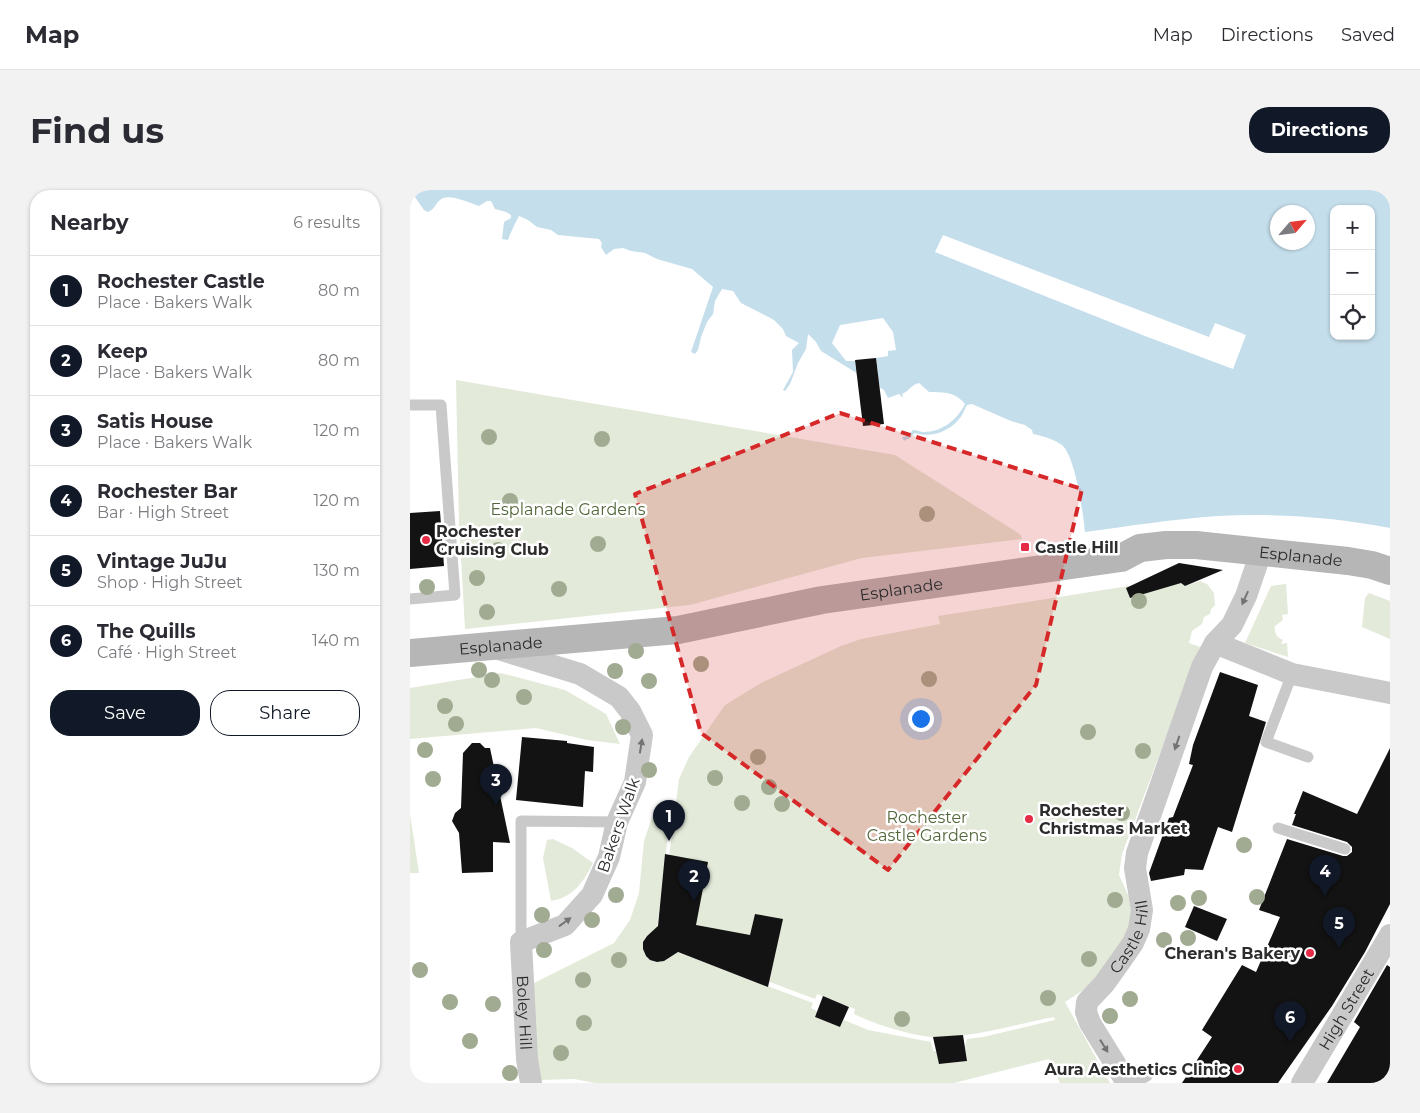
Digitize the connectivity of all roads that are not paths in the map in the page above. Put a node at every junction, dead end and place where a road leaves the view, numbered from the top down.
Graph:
1 (410, 405) edge
2 (1261, 552) junction
3 (1390, 570) edge
4 (410, 599) edge
5 (1215, 643) junction
6 (486, 646) junction
7 (410, 653) edge
8 (1292, 674) junction
9 (1390, 694) edge
10 (1308, 757) dead end
11 (617, 822) junction
12 (1278, 828) dead end
13 (1345, 849) dead end
14 (1390, 935) edge
15 (521, 942) junction
16 (1137, 1079) edge
17 (531, 1083) edge
18 (1134, 1083) edge
19 (1302, 1083) edge

1 - 4 lane
2 - 3 street, Esplanade
2 -> 5 street, Castle Hill
2 - 6 street, Esplanade
5 - 8 street
5 -> 16 street, Castle Hill
6 - 7 street, Esplanade
11 -> 6 street, Bakers Walk
8 - 9 street
8 - 10 lane
15 -> 11 street, Bakers Walk
11 - 15 lane
12 - 13 lane
14 - 19 street, High Street
15 - 17 street, Boley Hill
16 - 18 lane

